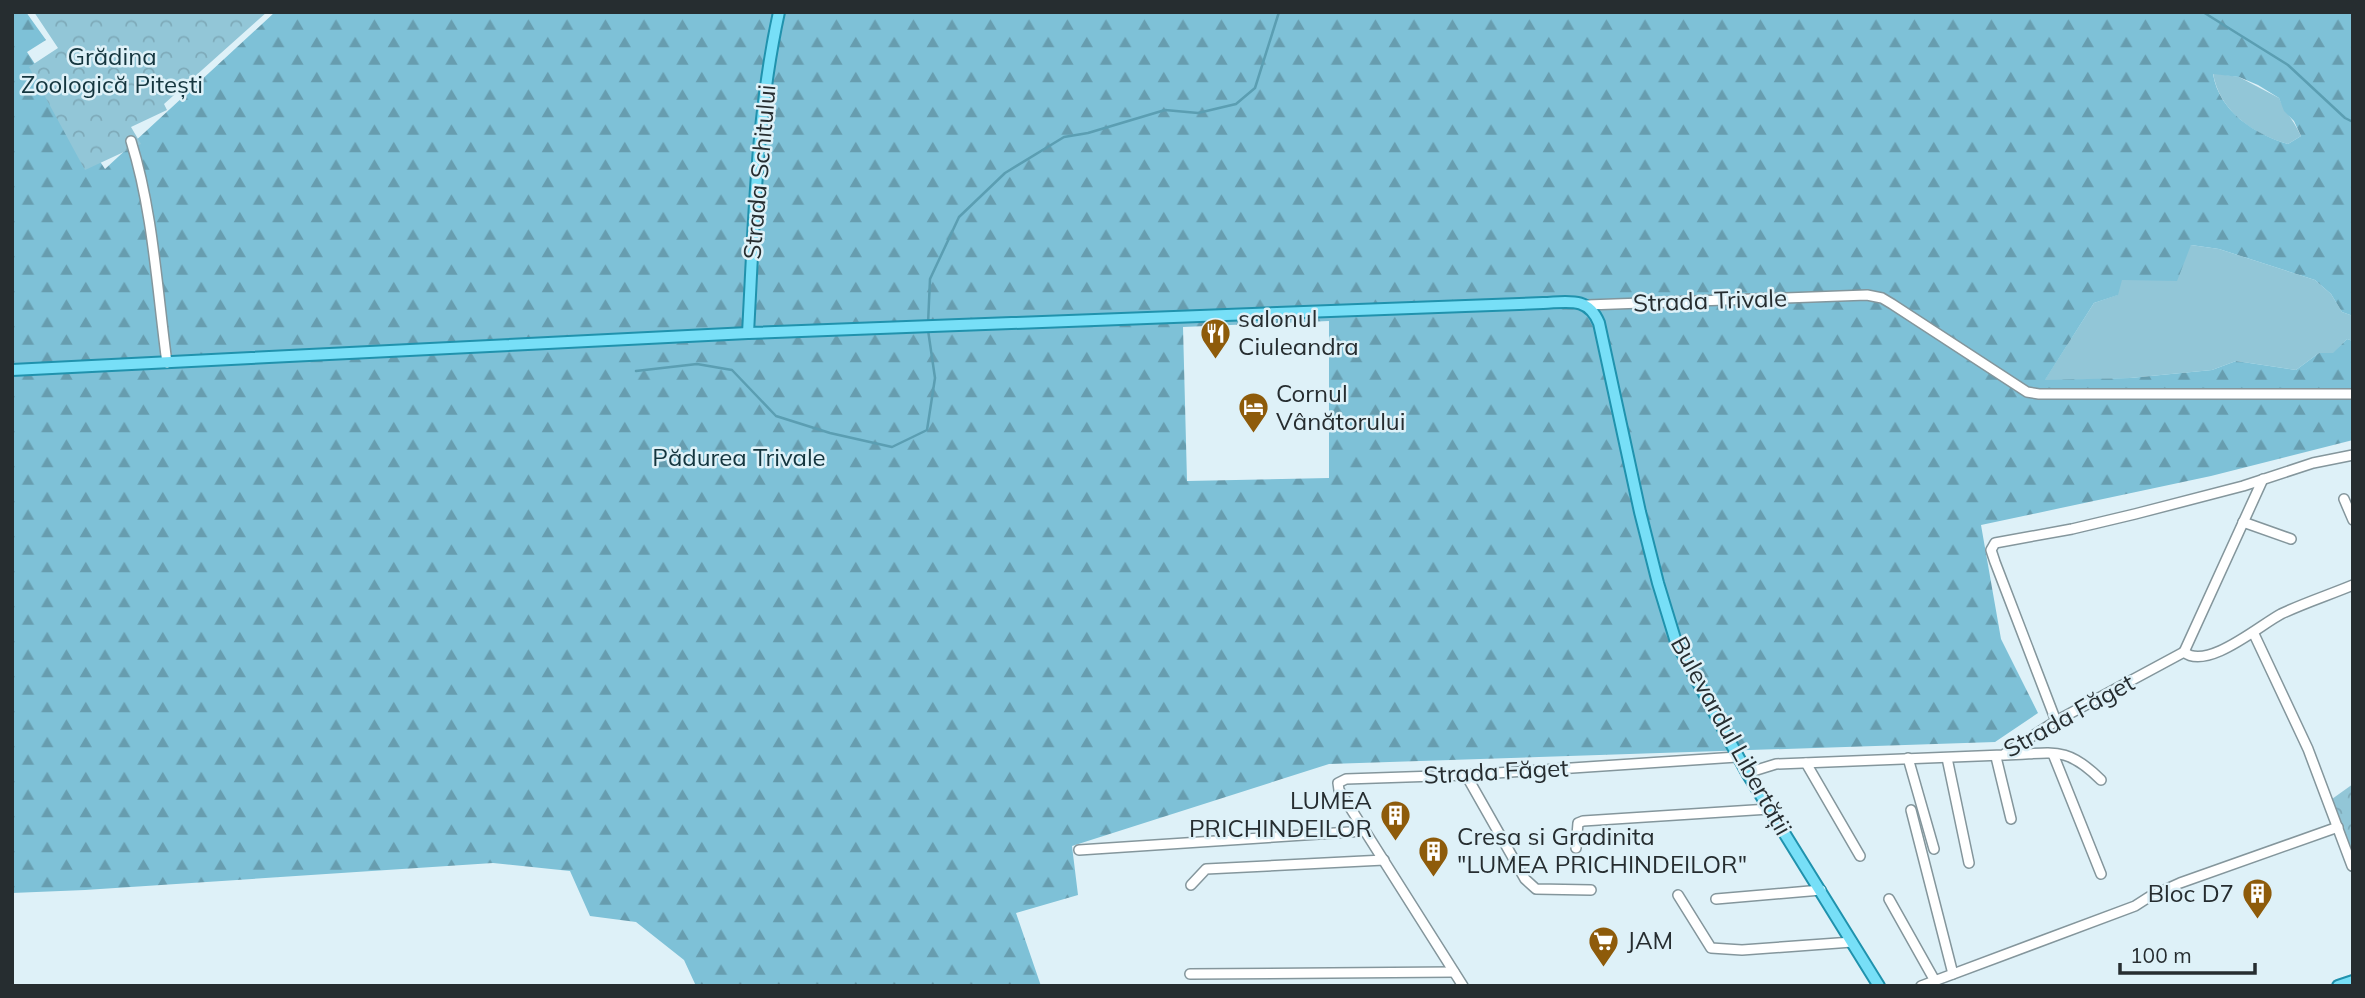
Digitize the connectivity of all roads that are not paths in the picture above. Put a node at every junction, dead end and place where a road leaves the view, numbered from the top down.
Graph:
1 (779, 12) edge
2 (131, 141) dead end
3 (1587, 305) junction
4 (748, 333) junction
5 (167, 363) junction
6 (12, 370) edge
7 (2353, 394) edge
8 (2353, 455) edge
9 (2263, 479) junction
10 (2344, 499) dead end
11 (2353, 520) edge
12 (2243, 522) junction
13 (2291, 539) dead end
14 (2353, 585) edge
15 (2254, 634) junction
16 (2184, 652) junction
17 (2056, 721) junction
18 (2053, 754) junction
19 (2000, 756) junction
20 (1737, 757) junction
21 (1908, 758) junction
22 (1947, 758) junction
23 (1806, 762) junction
24 (1747, 773) junction
25 (1466, 775) junction
26 (2102, 780) dead end
27 (1769, 808) junction
28 (1911, 810) dead end
29 (2011, 819) dead end
30 (2338, 827) junction
31 (1366, 831) junction
32 (1576, 848) dead end
33 (1934, 849) dead end
34 (1079, 850) dead end
35 (1860, 856) dead end
36 (1384, 860) junction
37 (1969, 863) dead end
38 (2352, 866) edge
39 (2102, 874) dead end
40 (1191, 886) dead end
41 (1591, 890) dead end
42 (1821, 890) junction
43 (1678, 895) dead end
44 (1716, 898) dead end
45 (1889, 899) dead end
46 (1852, 942) junction
47 (1454, 972) junction
48 (1190, 974) dead end
49 (1338, 974) junction
50 (1953, 974) junction
51 (1935, 981) junction
52 (1338, 986) edge
53 (1463, 986) edge
54 (1879, 986) edge
55 (1921, 986) edge

1 - 4 main road, Strada Schitului
2 - 5 street
3 - 4 main road, Strada Trivale
3 - 7 street, Strada Trivale
3 - 20 main road, Bulevardul Libertății
4 - 5 main road, Strada Trivale
5 - 6 main road, Strada Trivale
8 - 9 street
9 - 12 street
9 - 17 street
10 - 11 street
12 - 13 street
12 - 16 street
14 - 15 street, Strada Făget
15 - 16 street, Strada Făget
15 - 30 street
16 - 17 street, Strada Făget
17 - 19 street, Strada Făget
18 - 19 street
18 - 26 street
18 - 39 street
19 - 22 street, Strada Făget
19 - 29 street
20 - 24 main road, Bulevardul Libertății
20 - 25 street, Strada Făget
21 - 22 street, Strada Făget
21 - 23 street, Strada Făget
21 - 33 street
22 - 37 street
23 - 24 street, Strada Făget
23 - 35 street
24 - 27 main road, Bulevardul Libertății
25 - 31 street, Strada Făget
25 - 41 street
27 - 32 street
27 - 42 main road, Bulevardul Libertății
28 - 50 street
30 - 38 street
30 - 50 street
31 - 34 street
31 - 36 street
36 - 40 street
36 - 47 street
42 - 44 street
42 - 46 main road, Bulevardul Libertății
43 - 46 street
45 - 51 street
46 - 54 main road, Bulevardul Libertății
47 - 49 street
47 - 53 street
48 - 49 street
49 - 52 street
50 - 51 street
51 - 55 street

